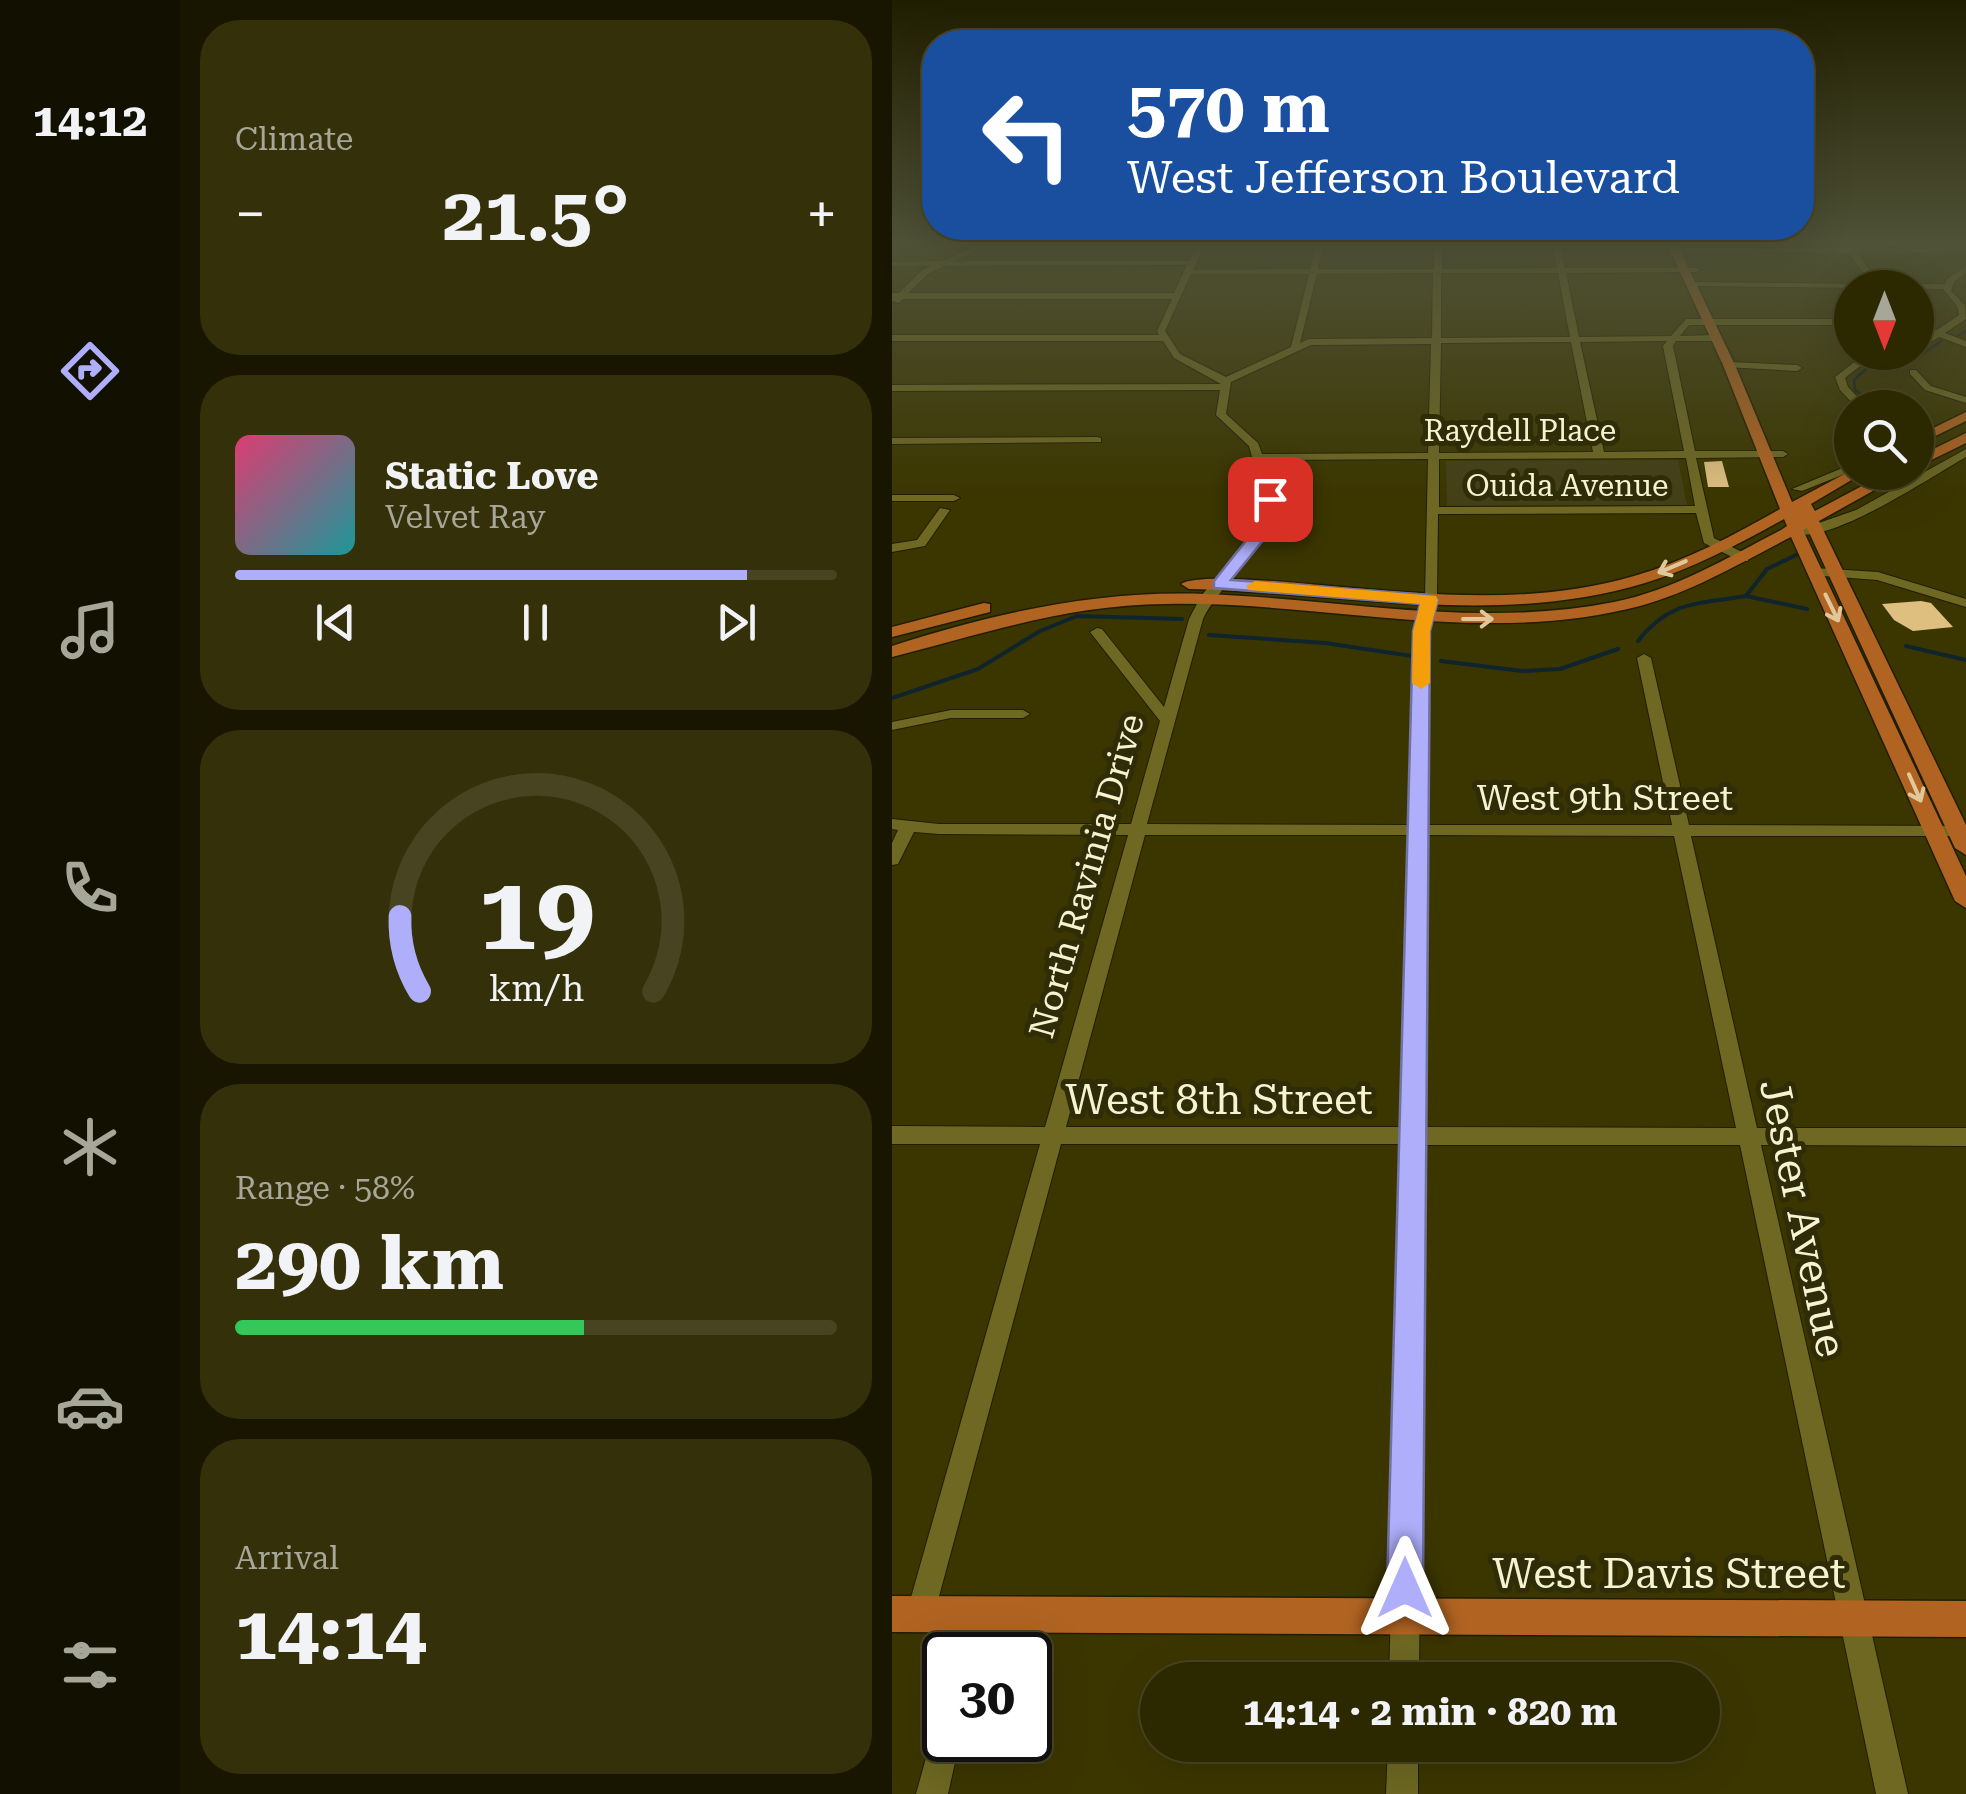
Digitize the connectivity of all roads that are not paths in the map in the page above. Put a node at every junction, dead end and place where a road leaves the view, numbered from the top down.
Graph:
1 (1162, 330) edge
2 (1299, 330) edge
3 (1436, 330) edge
4 (1574, 330) edge
5 (1679, 330) edge
6 (1710, 330) edge
7 (1724, 330) edge
8 (1945, 330) edge
9 (1934, 332) edge
10 (1939, 334) junction
11 (1934, 337) edge
12 (892, 338) edge
13 (1164, 338) junction
14 (1715, 338) junction
15 (1671, 339) junction
16 (1436, 340) junction
17 (1576, 340) junction
18 (1964, 343) edge
19 (1295, 346) junction
20 (1736, 365) junction
21 (1797, 368) dead end
22 (1913, 372) dead end
23 (1227, 384) junction
24 (892, 388) edge
25 (1966, 400) edge
26 (1966, 416) edge
27 (1772, 430) dead end
28 (1934, 432) edge
29 (1966, 437) edge
30 (1097, 440) dead end
31 (892, 441) edge
32 (1966, 452) edge
33 (1688, 454) junction
34 (1934, 454) edge
35 (1599, 455) junction
36 (1433, 456) junction
37 (1258, 458) junction
38 (1834, 473) edge
39 (1788, 475) junction
40 (1834, 475) edge
41 (1872, 490) edge
42 (892, 498) edge
43 (954, 498) dead end
44 (944, 510) dead end
45 (1700, 510) junction
46 (1433, 511) junction
47 (1805, 532) junction
48 (1717, 546) junction
49 (892, 548) edge
50 (1744, 558) junction
51 (1815, 572) junction
52 (1837, 572) junction
53 (1220, 584) junction
54 (1966, 603) edge
55 (1427, 608) junction
56 (1201, 609) junction
57 (892, 632) edge
58 (1097, 632) dead end
59 (892, 652) edge
60 (1644, 658) dead end
61 (1869, 667) junction
62 (1023, 714) dead end
63 (1169, 722) junction
64 (892, 726) edge
65 (900, 826) edge
66 (1139, 830) junction
67 (1420, 831) junction
68 (1682, 831) junction
69 (1935, 831) junction
70 (1962, 839) edge
71 (892, 860) edge
72 (1959, 870) edge
73 (1966, 902) edge
74 (892, 1135) edge
75 (1054, 1136) junction
76 (1410, 1136) junction
77 (1746, 1136) junction
78 (1966, 1137) edge
79 (906, 1615) edge
80 (976, 1615) junction
81 (1405, 1616) junction
82 (1853, 1618) junction
83 (1966, 1619) edge
84 (972, 1632) edge
85 (1404, 1662) edge
86 (940, 1762) edge
87 (1403, 1762) edge
88 (932, 1794) edge
89 (1402, 1794) edge
90 (1892, 1794) edge

1 - 13 street
2 - 19 street
3 - 16 street
4 - 17 street
5 - 15 street
6 - 14 main road
7 - 20 main road
8 - 10 street
9 - 10 street
10 - 11 street
10 - 18 street
12 - 13 street
13 - 23 street
14 - 15 street
14 - 20 main road
15 - 17 street
15 - 33 street
16 - 17 street
16 - 19 street
16 - 36 street
17 - 35 street
19 - 23 street
20 - 21 street
20 - 27 main road
20 - 39 main road
22 - 25 street
23 - 24 street
23 - 37 street
26 - 28 main road
29 - 34 main road
30 - 31 street
32 - 47 street
33 - 35 street, Raydell Place
33 - 39 street, Raydell Place
33 - 45 street
35 - 36 street, Raydell Place
36 - 37 street, Raydell Place
36 - 46 street
37 - 53 street
38 - 39 main road
39 - 40 street
39 - 47 main road
39 - 48 main road
41 - 47 main road
42 - 43 street
44 - 49 street
45 - 46 street, Ouida Avenue
45 - 48 street
46 - 55 street
47 - 50 main road
47 - 51 main road
47 - 52 main road
48 - 50 street
48 -> 55 main road
55 -> 50 main road
51 - 52 street
51 -> 61 main road
52 - 54 street
52 - 61 main road
53 - 55 main road
53 - 56 street
53 - 57 main road
55 - 56 main road
55 - 67 street
56 - 59 main road
56 - 63 street, North Ravinia Drive
58 - 63 street
60 - 68 street, Jester Avenue
61 -> 69 main road
61 - 70 main road
62 - 64 street
63 - 66 street, North Ravinia Drive
65 - 66 street, West 9th Street
65 - 71 street
66 - 67 street, West 9th Street
66 - 75 street, North Ravinia Drive
67 - 68 street, West 9th Street
67 - 76 street
68 - 69 street, West 9th Street
68 - 77 street, Jester Avenue
69 - 70 street, West 9th Street
69 - 72 main road
72 - 73 main road
74 - 75 street, West 8th Street
75 - 76 street, West 8th Street
75 - 79 street, North Ravinia Drive
76 - 77 street, West 8th Street
76 - 81 street
77 - 78 street, West 8th Street
77 - 82 street, Jester Avenue
79 - 80 main road, West Davis Street
80 - 81 main road, West Davis Street
80 - 84 street
81 - 82 main road, West Davis Street
81 - 85 street
82 - 83 main road, West Davis Street
82 - 90 street, Jester Avenue
86 - 88 street
87 - 89 street

